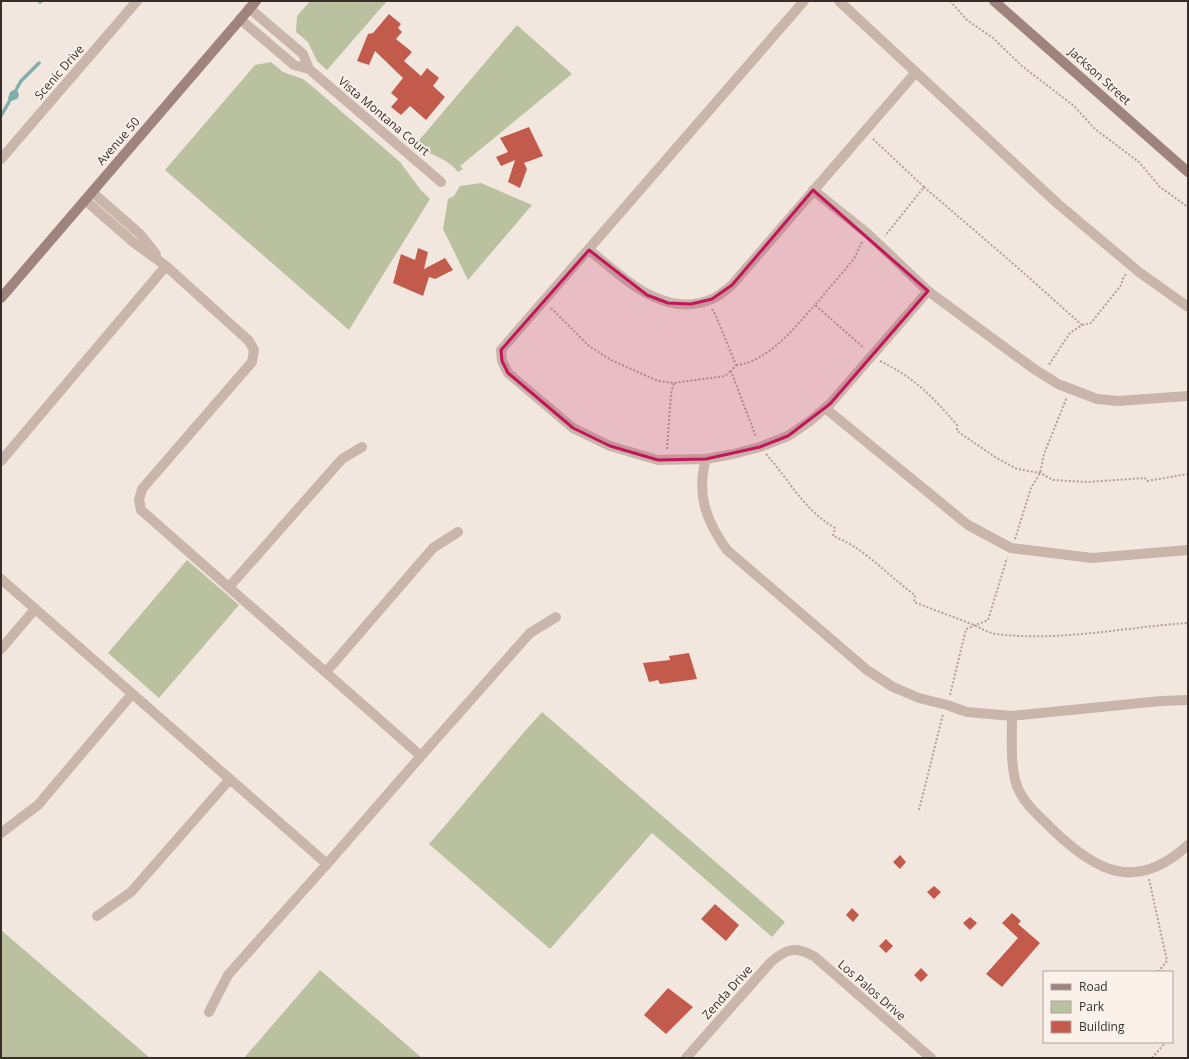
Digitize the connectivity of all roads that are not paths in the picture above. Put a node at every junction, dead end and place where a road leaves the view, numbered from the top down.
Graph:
1 (137, 1) edge
2 (804, 1) edge
3 (839, 1) edge
4 (994, 1) edge
5 (253, 5) edge
6 (240, 19) junction
7 (309, 69) junction
8 (916, 72) junction
9 (1, 159) edge
10 (1188, 172) edge
11 (442, 182) dead end
12 (813, 190) junction
13 (92, 192) junction
14 (85, 200) junction
15 (589, 250) junction
16 (166, 266) junction
17 (928, 290) junction
18 (1, 298) edge
19 (1188, 307) edge
20 (1188, 396) edge
21 (825, 408) junction
22 (362, 447) dead end
23 (706, 459) junction
24 (1, 461) edge
25 (458, 532) dead end
26 (1188, 550) edge
27 (1, 580) edge
28 (229, 587) junction
29 (34, 609) junction
30 (556, 617) dead end
31 (1, 649) edge
32 (326, 672) junction
33 (132, 694) junction
34 (1188, 700) edge
35 (1012, 716) junction
36 (421, 756) junction
37 (230, 779) junction
38 (1, 834) edge
39 (1188, 845) edge
40 (327, 864) junction
41 (97, 916) dead end
42 (792, 950) joint
43 (209, 1012) dead end
44 (686, 1058) edge
45 (931, 1058) edge

1 - 9 street, Scenic Drive
2 - 15 street
3 - 8 street
4 - 10 main road, Jackson Street
5 - 6 main road, Avenue 50
5 - 7 street, Vista Montana Court
6 - 7 street, Vista Montana Court
6 - 13 main road, Avenue 50
7 - 11 street, Vista Montana Court
8 - 12 street
8 - 19 street
12 - 15 street
12 - 17 street
13 - 14 main road, Avenue 50
13 - 16 street
14 - 16 street
14 - 18 main road, Avenue 50
15 - 23 street
16 - 24 street
16 - 28 street
17 - 20 street
17 - 21 street
21 - 23 street
21 - 26 street
22 - 28 street
23 - 35 street
25 - 32 street
27 - 29 street
28 - 32 street
29 - 31 street
29 - 33 street
30 - 36 street
32 - 36 street
33 - 37 street
33 - 38 street
34 - 35 street
35 - 39 street
36 - 40 street
37 - 40 street
37 - 41 street
40 - 43 street
42 - 44 street, Zenda Drive
42 - 45 street, Los Palos Drive

